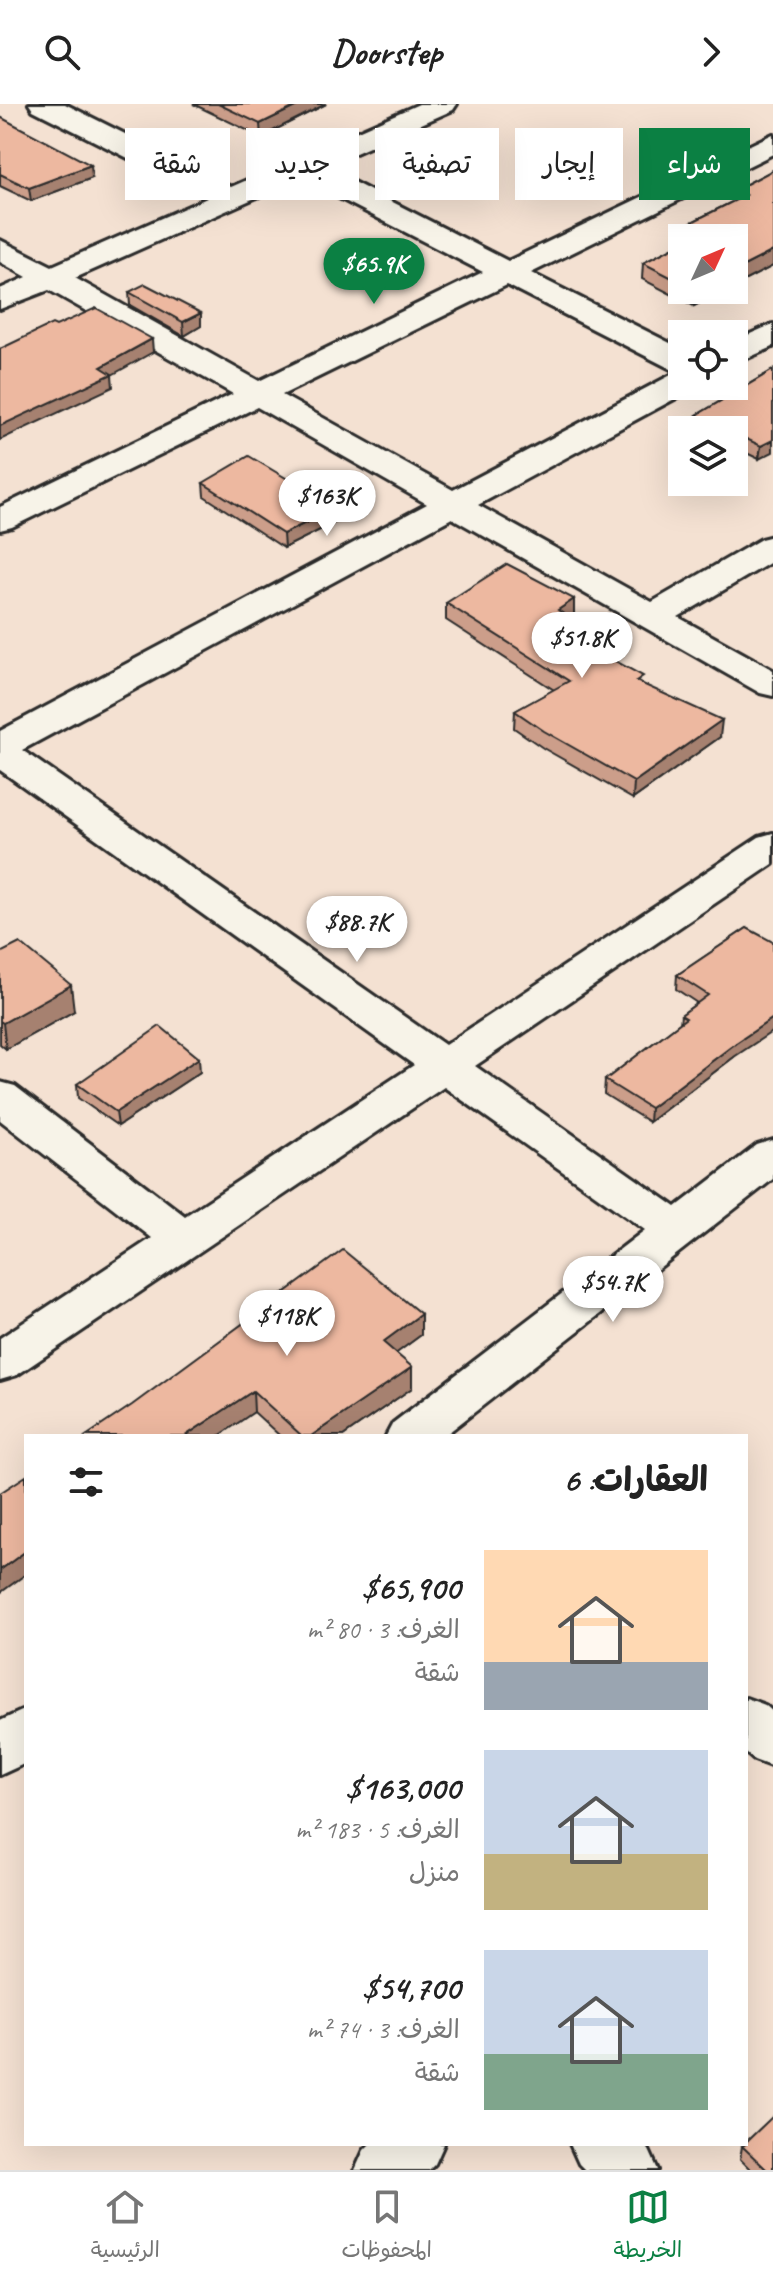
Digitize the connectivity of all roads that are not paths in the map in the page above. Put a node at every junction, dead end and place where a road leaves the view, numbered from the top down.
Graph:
1 (443, 104) edge
2 (64, 107) edge
3 (125, 140) edge
4 (359, 141) edge
5 (773, 143) edge
6 (246, 191) edge
7 (359, 197) edge
8 (230, 198) edge
9 (225, 200) edge
10 (0, 249) edge
11 (507, 273) junction
12 (51, 277) junction
13 (0, 300) edge
14 (773, 334) edge
15 (748, 347) edge
16 (668, 355) edge
17 (668, 389) edge
18 (258, 394) junction
19 (453, 504) junction
20 (0, 520) edge
21 (773, 546) edge
22 (652, 617) junction
23 (773, 685) edge
24 (0, 746) edge
25 (0, 752) edge
26 (773, 846) edge
27 (445, 1066) junction
28 (0, 1097) edge
29 (773, 1156) edge
30 (677, 1230) junction
31 (184, 1239) junction
32 (0, 1362) edge
33 (413, 1434) edge
34 (748, 1723) edge
35 (24, 1734) edge
36 (773, 1744) edge
37 (0, 1752) edge
38 (412, 2146) edge
39 (602, 2146) edge
40 (385, 2170) edge
41 (628, 2170) edge

1 - 4 street
2 - 3 street
5 - 11 street
6 - 8 street
7 - 11 street
9 - 12 street
10 - 12 street
11 - 16 street
11 - 18 street
12 - 13 street
12 - 18 street
14 - 15 street
17 - 19 street
18 - 19 street
18 - 20 street
19 - 22 street
19 - 24 street
21 - 22 street
22 - 23 street
25 - 27 street
26 - 27 street
27 - 30 street
27 - 31 street
28 - 31 street
29 - 30 street
30 - 33 street
31 - 32 street
34 - 36 street
35 - 37 street
38 - 40 street
39 - 41 street

